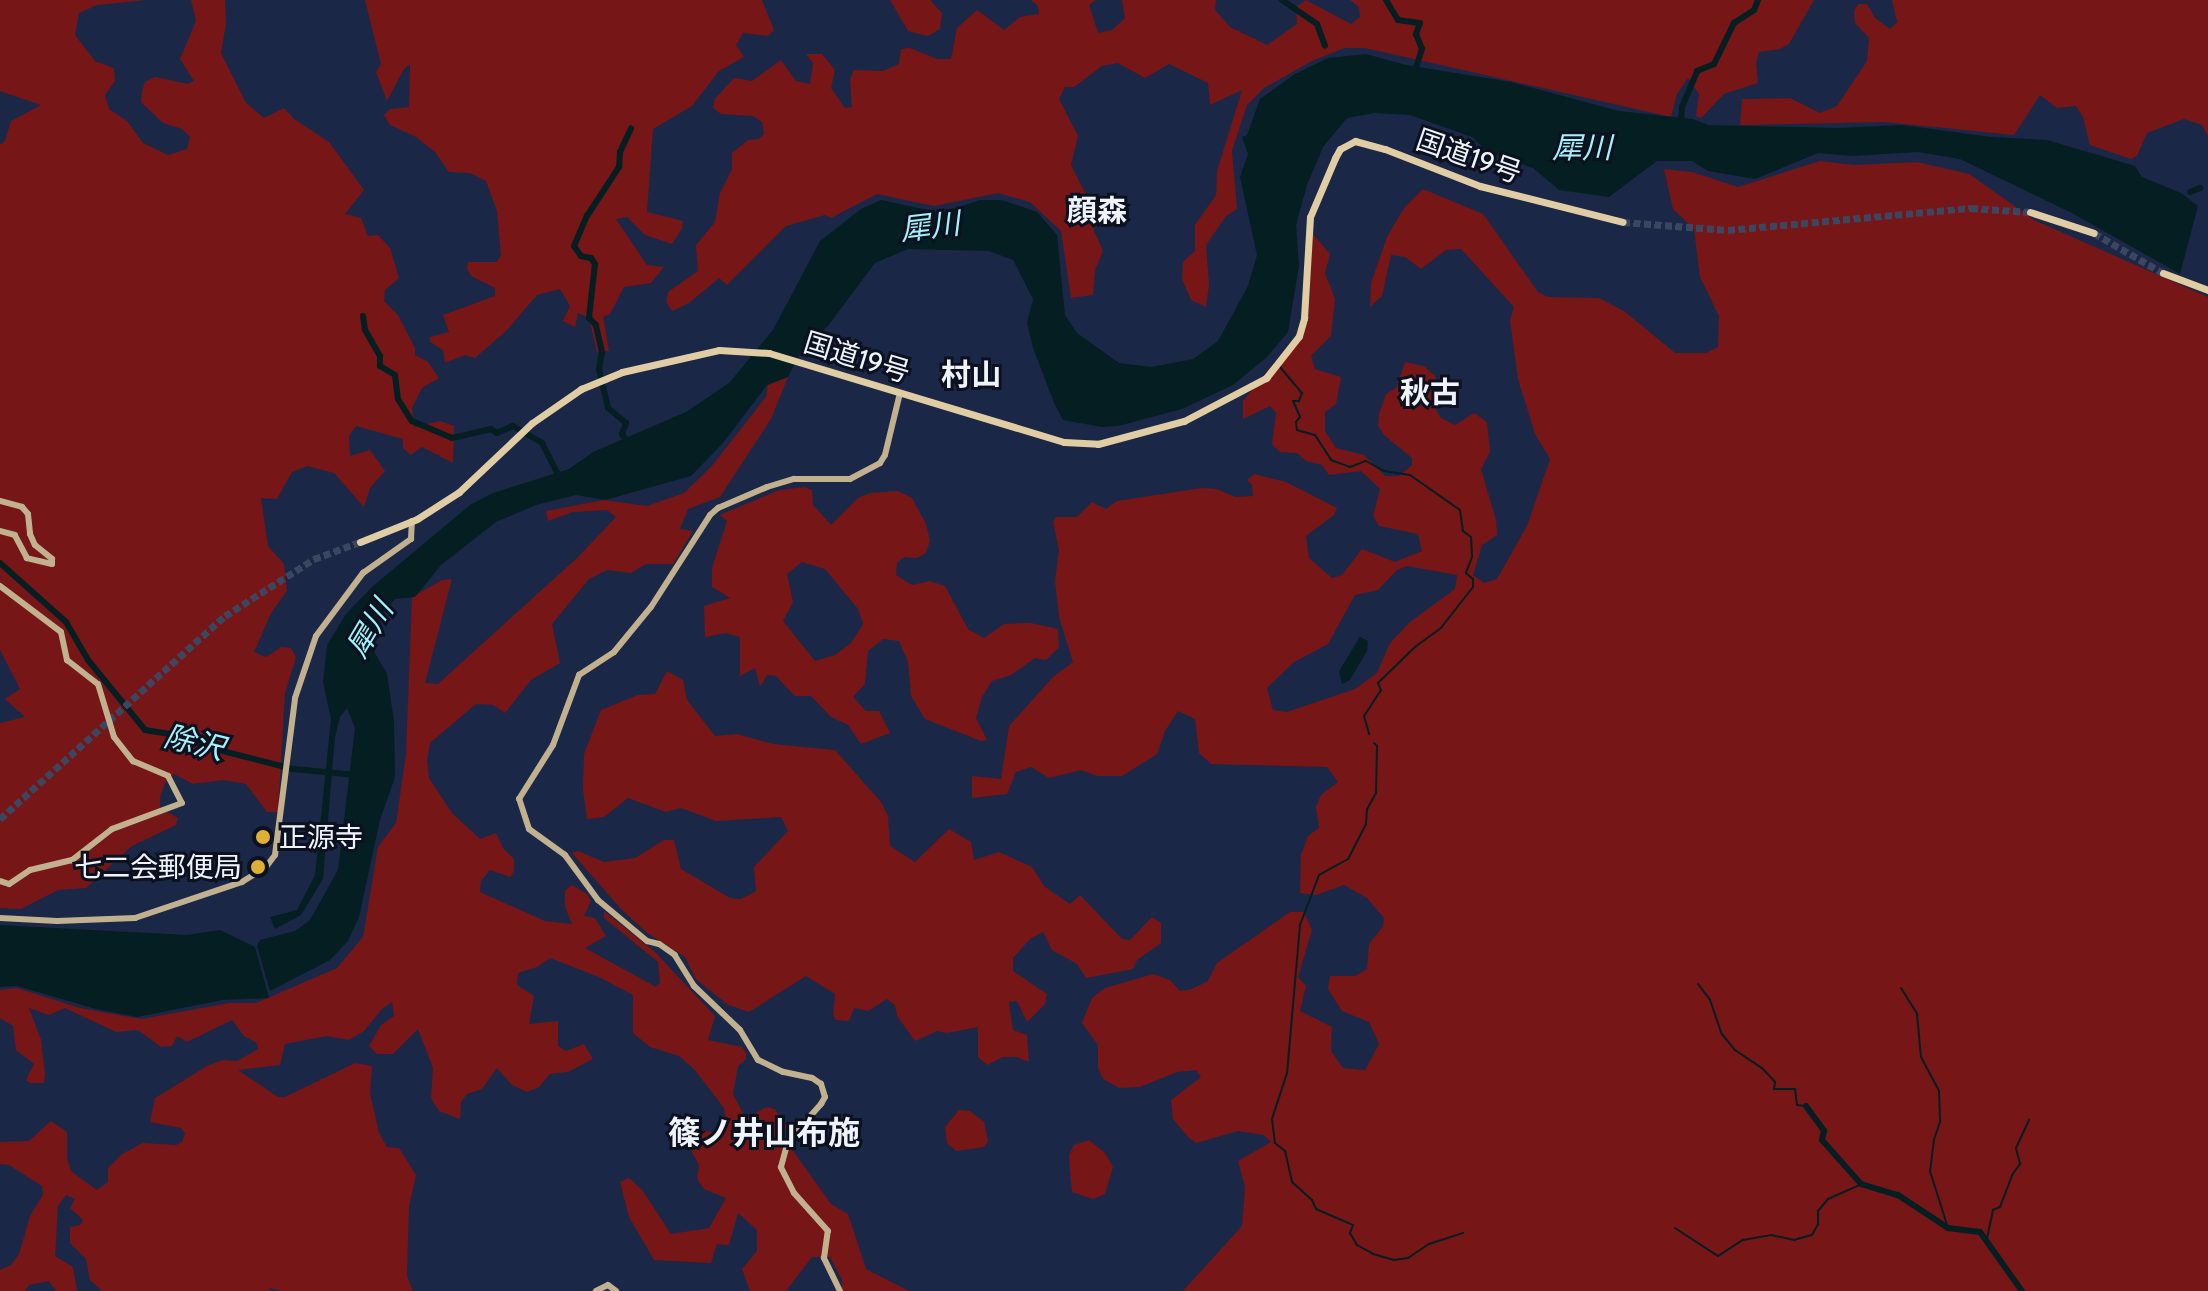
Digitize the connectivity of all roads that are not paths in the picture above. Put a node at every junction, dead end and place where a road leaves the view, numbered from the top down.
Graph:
1 (2030, 212) tunnel mouth
2 (1623, 222) tunnel mouth
3 (2094, 233) tunnel mouth
4 (2163, 273) tunnel mouth
5 (2207, 289) edge
6 (900, 393) junction
7 (0, 501) edge
8 (412, 521) junction
9 (0, 531) edge
10 (360, 542) tunnel mouth
11 (0, 586) edge
12 (0, 881) edge
13 (0, 918) edge
14 (596, 1291) edge
15 (616, 1291) edge
16 (840, 1291) edge

1 - 3 highway
2 - 6 highway, 国道19号
4 - 5 highway
6 - 8 highway, 国道19号
6 - 16 main road
7 - 9 main road
8 - 10 highway, 国道19号
8 - 13 main road
11 - 12 main road
14 - 15 main road

